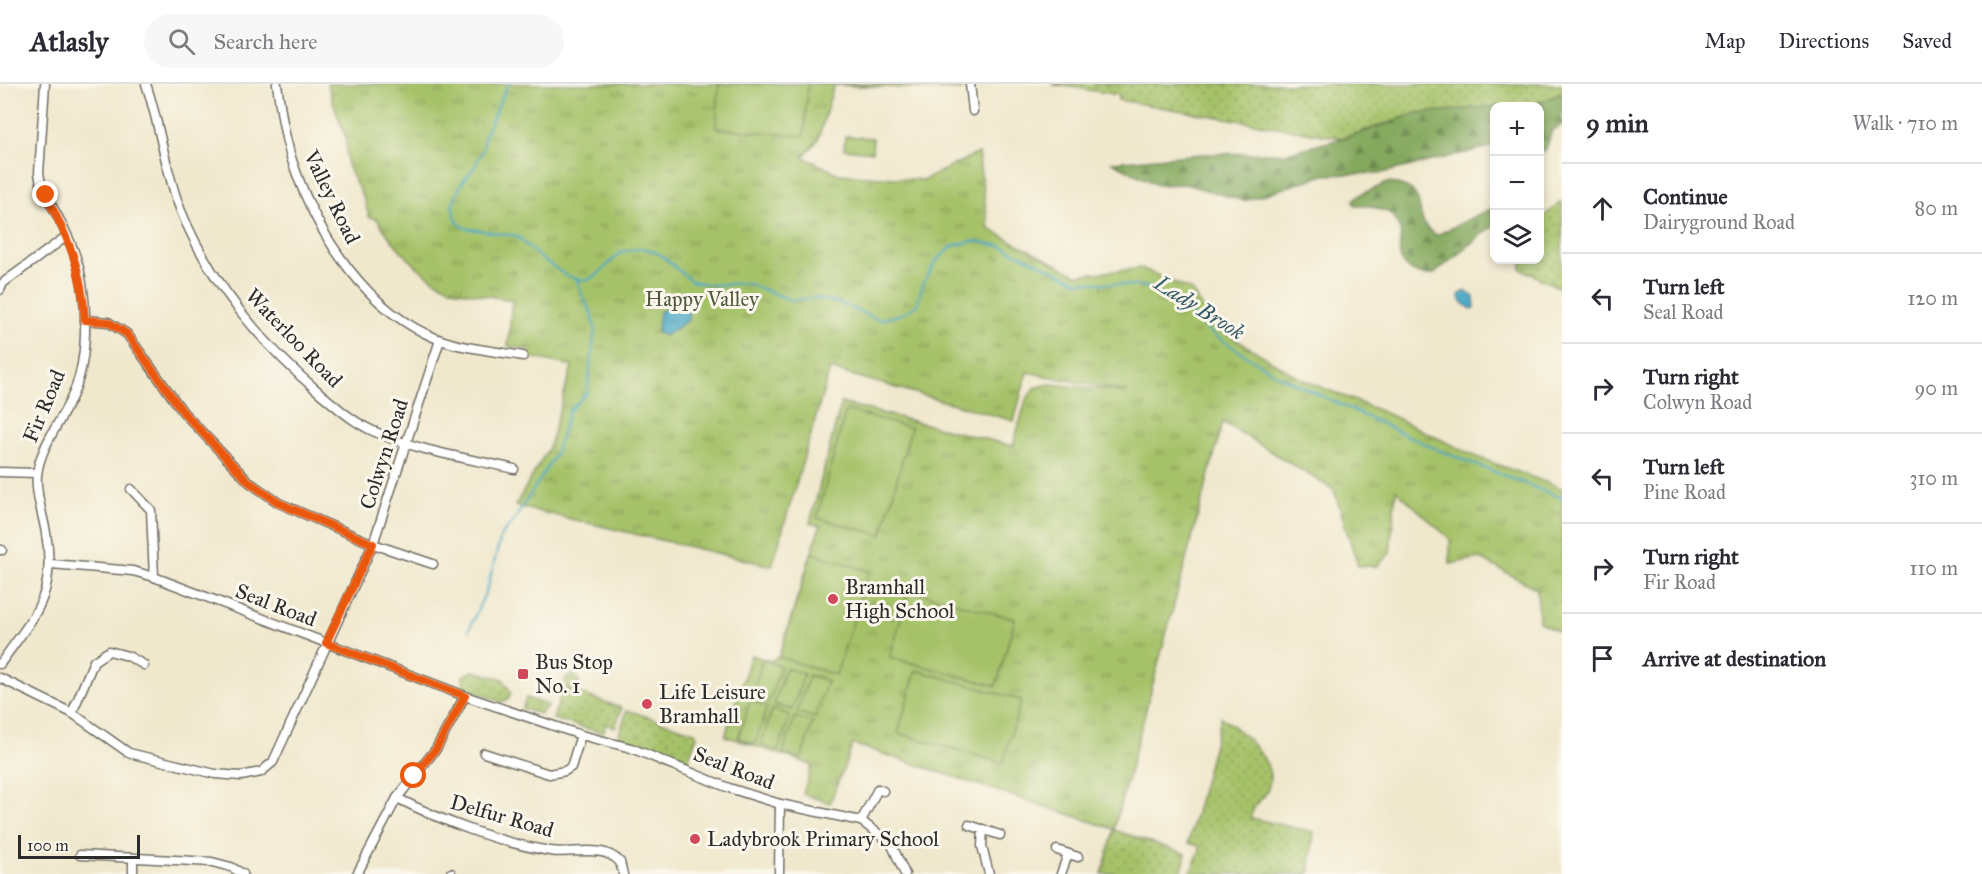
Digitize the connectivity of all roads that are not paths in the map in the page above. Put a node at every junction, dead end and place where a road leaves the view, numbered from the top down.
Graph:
1 (45, 84) edge
2 (146, 84) edge
3 (277, 84) edge
4 (970, 84) edge
5 (974, 111) dead end
6 (67, 236) junction
7 (0, 290) edge
8 (85, 320) junction
9 (440, 340) junction
10 (523, 356) dead end
11 (406, 444) junction
12 (514, 469) dead end
13 (0, 472) edge
14 (37, 473) junction
15 (131, 489) dead end
16 (373, 544) junction
17 (51, 564) junction
18 (433, 564) dead end
19 (154, 577) junction
20 (326, 643) junction
21 (0, 664) edge
22 (144, 666) dead end
23 (0, 678) edge
24 (465, 696) junction
25 (72, 713) junction
26 (582, 735) junction
27 (484, 753) dead end
28 (883, 791) dead end
29 (397, 798) junction
30 (780, 804) junction
31 (861, 821) junction
32 (969, 825) dead end
33 (983, 829) junction
34 (1000, 835) dead end
35 (1057, 850) dead end
36 (1068, 854) junction
37 (80, 855) dead end
38 (1078, 857) dead end
39 (133, 859) junction
40 (133, 874) edge
41 (243, 874) edge
42 (357, 874) edge
43 (623, 874) edge
44 (779, 874) edge
45 (905, 874) edge
46 (989, 874) edge
47 (1061, 874) edge

1 - 6 street, Fir Road
2 - 11 street, Waterloo Road
3 - 9 street, Valley Road
4 - 5 street
6 - 7 street
6 - 8 street, Fir Road
8 - 14 street, Fir Road
8 - 16 street
9 - 10 street, Valley Road
9 - 11 street, Colwyn Road
11 - 12 street, Waterloo Road
11 - 16 street, Colwyn Road
13 - 14 street
14 - 17 street, Fir Road
15 - 19 street
16 - 18 street
16 - 20 street, Colwyn Road
17 - 19 street, Seal Road
17 - 21 street, Fir Road
19 - 20 street, Seal Road
20 - 24 street, Seal Road
20 - 25 street, Colwyn Road
22 - 25 street
23 - 25 street, Colwyn Road
24 - 26 street, Seal Road
24 - 29 street
26 - 27 street
26 - 30 street, Seal Road
28 - 31 street
29 - 42 street
29 - 43 street, Delfur Road
30 - 31 street, Seal Road
30 - 44 street
31 - 45 street, Seal Road
32 - 33 street
33 - 34 street
33 - 46 street
35 - 36 street
36 - 38 street
36 - 47 street
37 - 39 street
39 - 40 street
39 - 41 street

